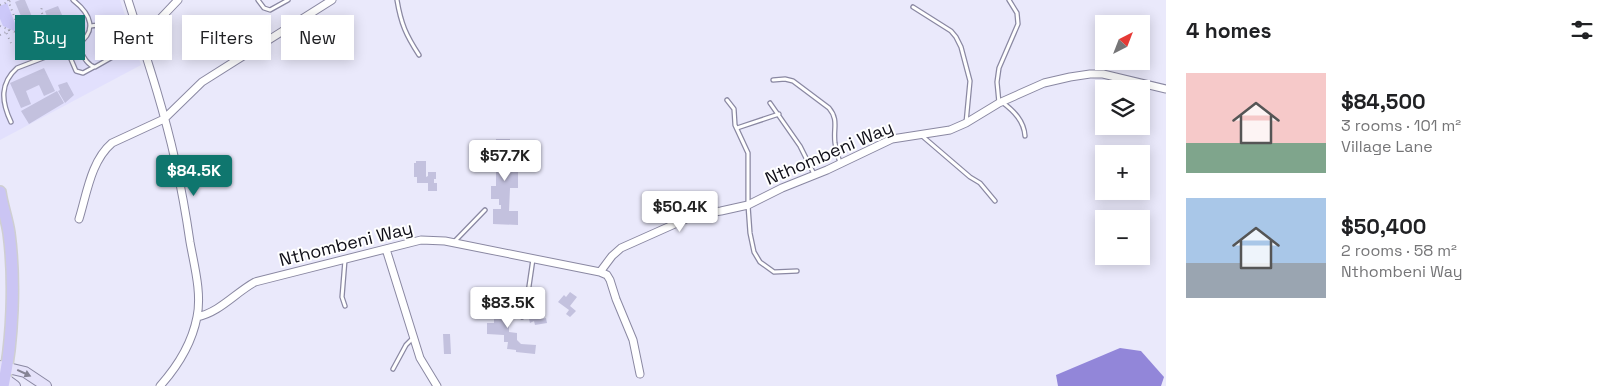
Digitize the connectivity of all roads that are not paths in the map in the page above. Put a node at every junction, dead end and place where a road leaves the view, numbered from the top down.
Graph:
1 (73, 0) edge
2 (128, 0) edge
3 (178, 0) edge
4 (258, 0) edge
5 (288, 0) edge
6 (332, 0) edge
7 (397, 0) edge
8 (1009, 0) edge
9 (913, 8) dead end
10 (133, 15) edge
11 (163, 15) edge
12 (308, 15) edge
13 (91, 26) junction
14 (281, 32) edge
15 (85, 39) edge
16 (419, 55) dead end
17 (85, 58) edge
18 (37, 60) edge
19 (72, 60) edge
20 (147, 60) edge
21 (95, 67) junction
22 (773, 80) dead end
23 (1166, 89) edge
24 (727, 100) dead end
25 (1000, 102) junction
26 (770, 103) dead end
27 (779, 114) junction
28 (164, 119) junction
29 (11, 122) dead end
30 (966, 123) junction
31 (737, 128) junction
32 (921, 135) junction
33 (1025, 136) dead end
34 (840, 163) junction
35 (814, 174) junction
36 (0, 192) edge
37 (995, 201) dead end
38 (748, 204) junction
39 (3, 210) junction
40 (485, 210) dead end
41 (79, 219) dead end
42 (453, 243) junction
43 (386, 249) junction
44 (533, 258) junction
45 (345, 260) junction
46 (797, 271) dead end
47 (600, 272) junction
48 (345, 306) dead end
49 (197, 317) junction
50 (522, 317) dead end
51 (413, 338) junction
52 (0, 355) edge
53 (393, 369) dead end
54 (3, 374) edge
55 (640, 374) dead end
56 (15, 386) edge
57 (46, 386) edge
58 (160, 386) edge
59 (437, 386) edge

1 - 13 lane
2 - 10 street
3 - 11 street
4 - 5 lane
6 - 12 street
7 - 16 lane
8 - 25 lane
9 - 30 lane
13 - 15 lane
13 - 21 lane
14 - 28 street
17 - 21 lane
18 - 29 lane
19 - 21 lane
20 - 28 street
22 - 34 lane
23 - 25 street, Nthombeni Way
24 - 31 lane
25 - 30 street, Nthombeni Way
25 - 33 lane
26 - 27 lane
27 - 31 lane
27 - 35 lane
28 - 41 street
28 - 49 street
30 - 32 street, Nthombeni Way
31 - 38 lane
32 - 34 street, Nthombeni Way
32 - 37 lane
34 - 35 street, Nthombeni Way
35 - 38 street, Nthombeni Way
36 - 39 main road
38 - 46 lane
38 - 47 street, Nthombeni Way
39 - 52 main road
39 - 54 main road
40 - 42 lane
42 - 43 street, Nthombeni Way
42 - 44 street, Nthombeni Way
43 - 45 street, Nthombeni Way
43 - 51 street
44 - 47 street, Nthombeni Way
44 - 50 lane
45 - 48 lane
45 - 49 street, Nthombeni Way
47 - 55 street
49 - 58 street
51 - 53 lane
51 - 59 street
54 - 56 street
54 -> 57 street

